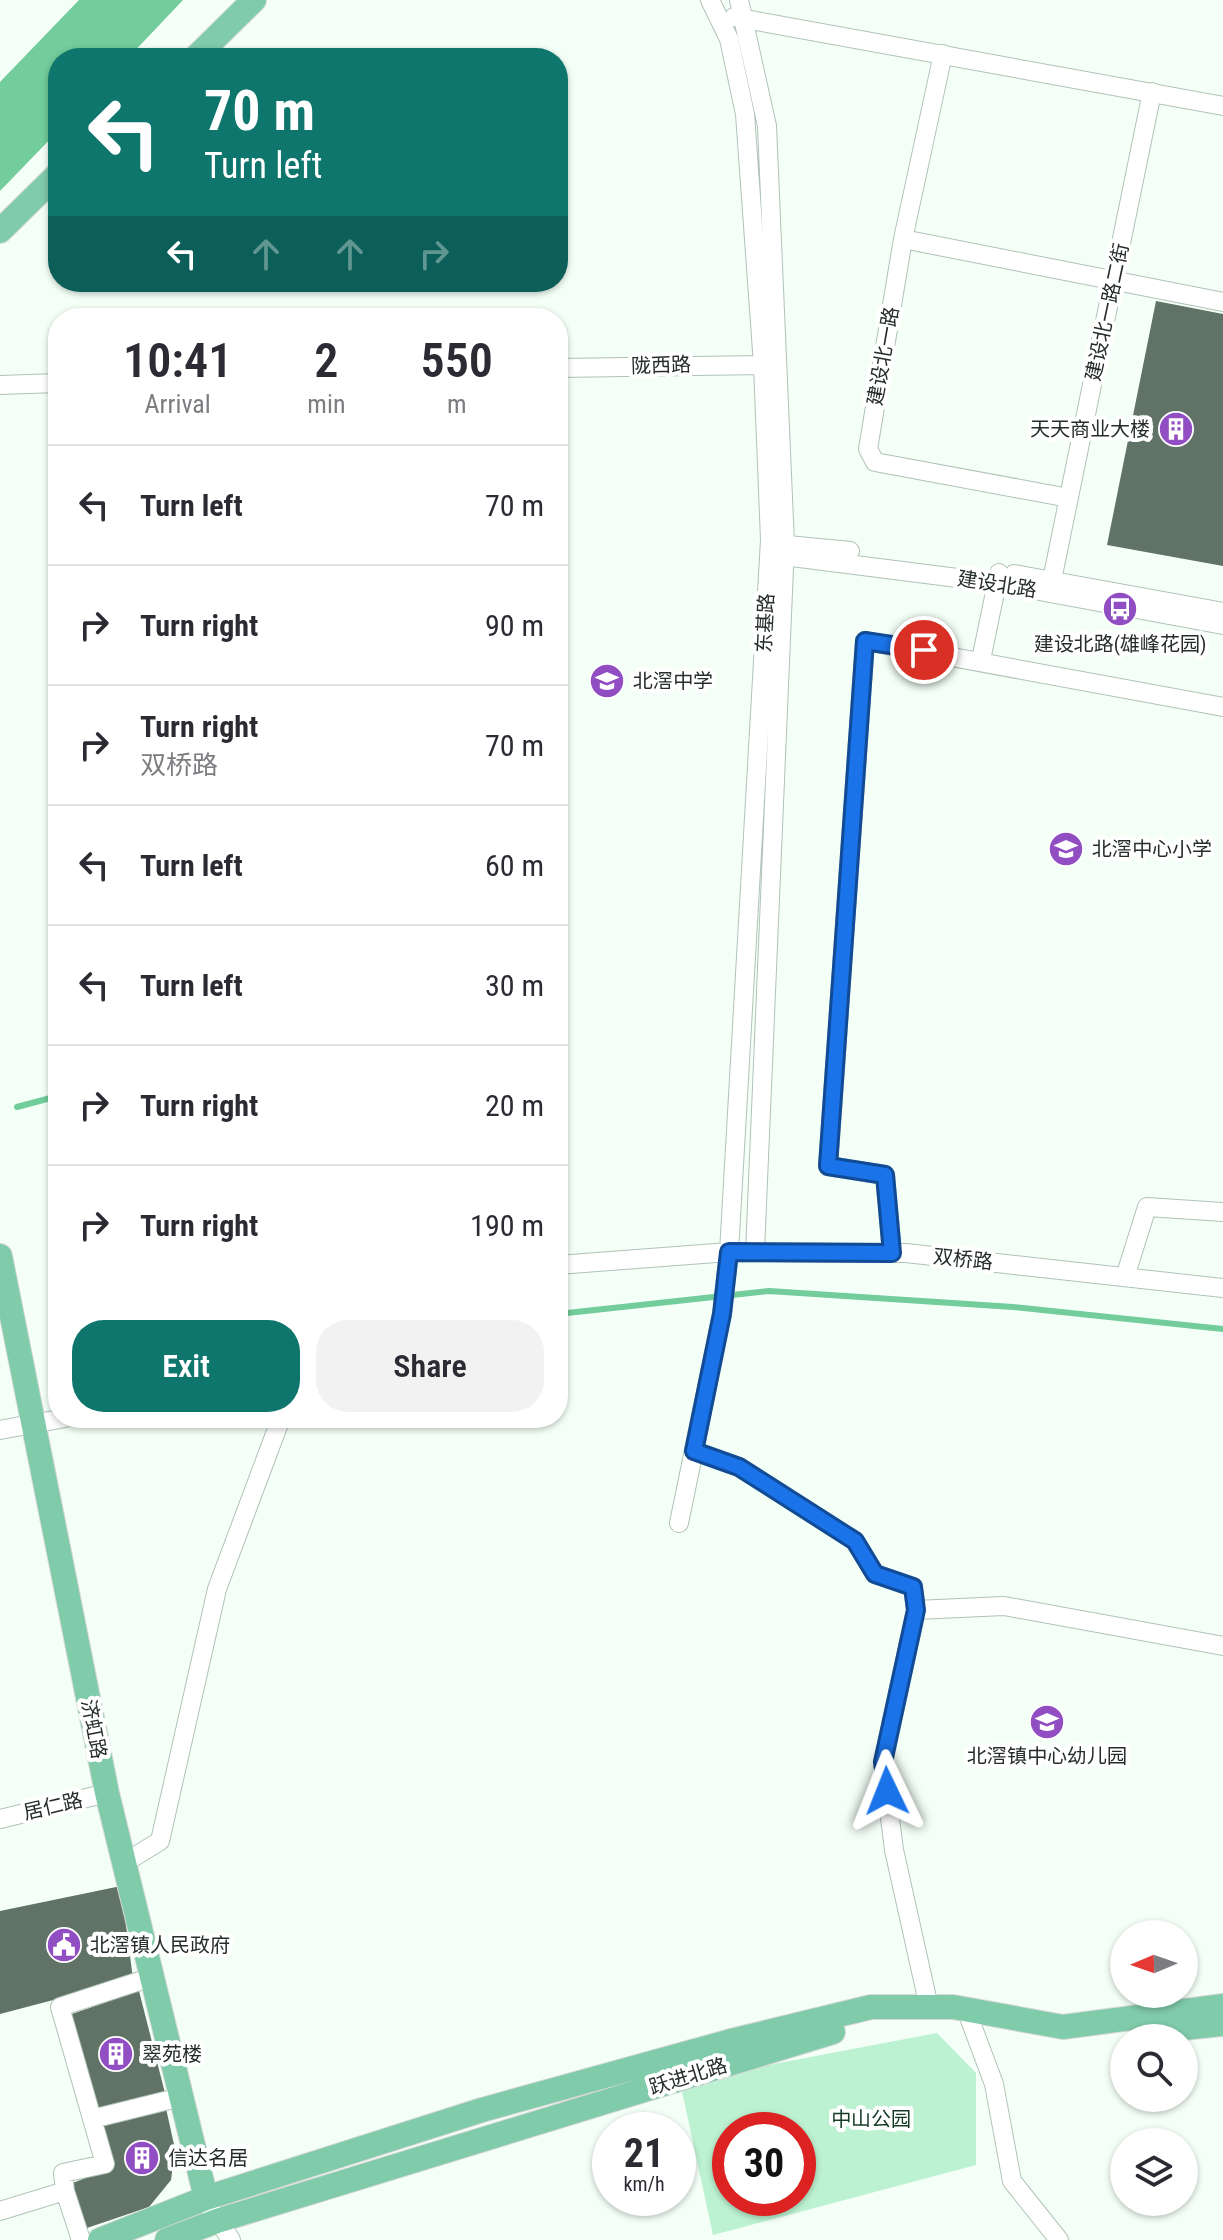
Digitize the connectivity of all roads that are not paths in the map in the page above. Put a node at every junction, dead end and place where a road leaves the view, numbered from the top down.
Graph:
1 (237, 0) edge
2 (254, 0) edge
3 (739, 0) edge
4 (713, 7) edge
5 (745, 20) junction
6 (187, 48) edge
7 (205, 48) edge
8 (943, 54) junction
9 (1152, 92) junction
10 (1223, 106) edge
11 (48, 184) edge
12 (48, 201) edge
13 (0, 231) edge
14 (903, 239) junction
15 (0, 247) edge
16 (1114, 279) junction
17 (1223, 302) edge
18 (763, 365) junction
19 (568, 368) edge
20 (48, 383) edge
21 (0, 385) edge
22 (1069, 498) junction
23 (777, 549) junction
24 (998, 577) junction
25 (1052, 580) junction
26 (1223, 612) edge
27 (1223, 625) edge
28 (981, 660) junction
29 (1223, 707) edge
30 (1223, 1212) edge
31 (729, 1252) junction
32 (755, 1252) junction
33 (892, 1253) junction
34 (0, 1256) edge
35 (568, 1264) edge
36 (1125, 1277) junction
37 (1223, 1288) edge
38 (48, 1422) edge
39 (36, 1425) junction
40 (277, 1428) edge
41 (0, 1430) edge
42 (694, 1451) junction
43 (679, 1523) dead end
44 (916, 1610) junction
45 (1223, 1646) edge
46 (107, 1793) junction
47 (0, 1819) edge
48 (124, 1863) junction
49 (152, 1977) junction
50 (1223, 2006) edge
51 (929, 2007) junction
52 (970, 2020) junction
53 (1223, 2024) edge
54 (181, 2097) junction
55 (92, 2119) junction
56 (65, 2191) junction
57 (206, 2198) junction
58 (0, 2211) edge
59 (224, 2230) edge
60 (81, 2240) edge
61 (100, 2240) edge
62 (167, 2240) edge
63 (1059, 2240) edge

1 - 6 main road
2 - 7 main road
3 - 5 street, 东基路
4 - 5 street
4 - 18 street, 东基路
5 - 8 street
5 - 23 street, 东基路
8 - 9 street
8 - 14 street, 建设北一路
9 - 10 street
9 - 16 street, 建设北一路二街
11 - 13 main road
12 - 15 main road
14 - 16 street
14 - 22 street, 建设北一路
16 - 17 street
16 - 22 street, 建设北一路二街
18 - 19 street, 陇西路
18 - 23 street, 东基路
20 - 21 street
22 - 25 street, 建设北一路二街
23 - 24 street, 建设北路
23 - 31 street, 东基路
23 - 32 street, 东基路
24 - 25 street, 建设北路
24 - 27 street, 建设北路
24 - 28 street
25 - 26 street, 建设北路
28 - 29 street
28 - 33 street
30 - 36 street
31 - 32 street, 双桥路
31 - 35 street, 双桥路
31 - 42 street, 东基路
32 - 33 street, 双桥路
33 - 36 street, 双桥路
34 - 39 main road, 济虹路
36 - 37 street, 双桥路
38 - 39 street
39 - 41 street
39 - 46 main road, 济虹路
40 - 48 street
42 - 43 street, 东基路
42 - 44 street
44 - 45 street
44 - 51 street
46 - 47 street, 居仁路
46 - 48 main road, 济虹路
48 - 49 main road, 济虹路
49 - 54 main road, 济虹路
49 - 55 street
50 - 51 main road, 跃进北路
51 - 57 main road, 跃进北路
52 - 53 main road, 跃进北路
52 - 59 main road, 跃进北路
52 - 63 street
54 - 55 street
54 - 57 main road, 济虹路
55 - 56 street
56 - 58 street
56 - 60 street
57 - 59 street
57 - 61 main road, 跃进北路
59 - 62 main road, 跃进北路

